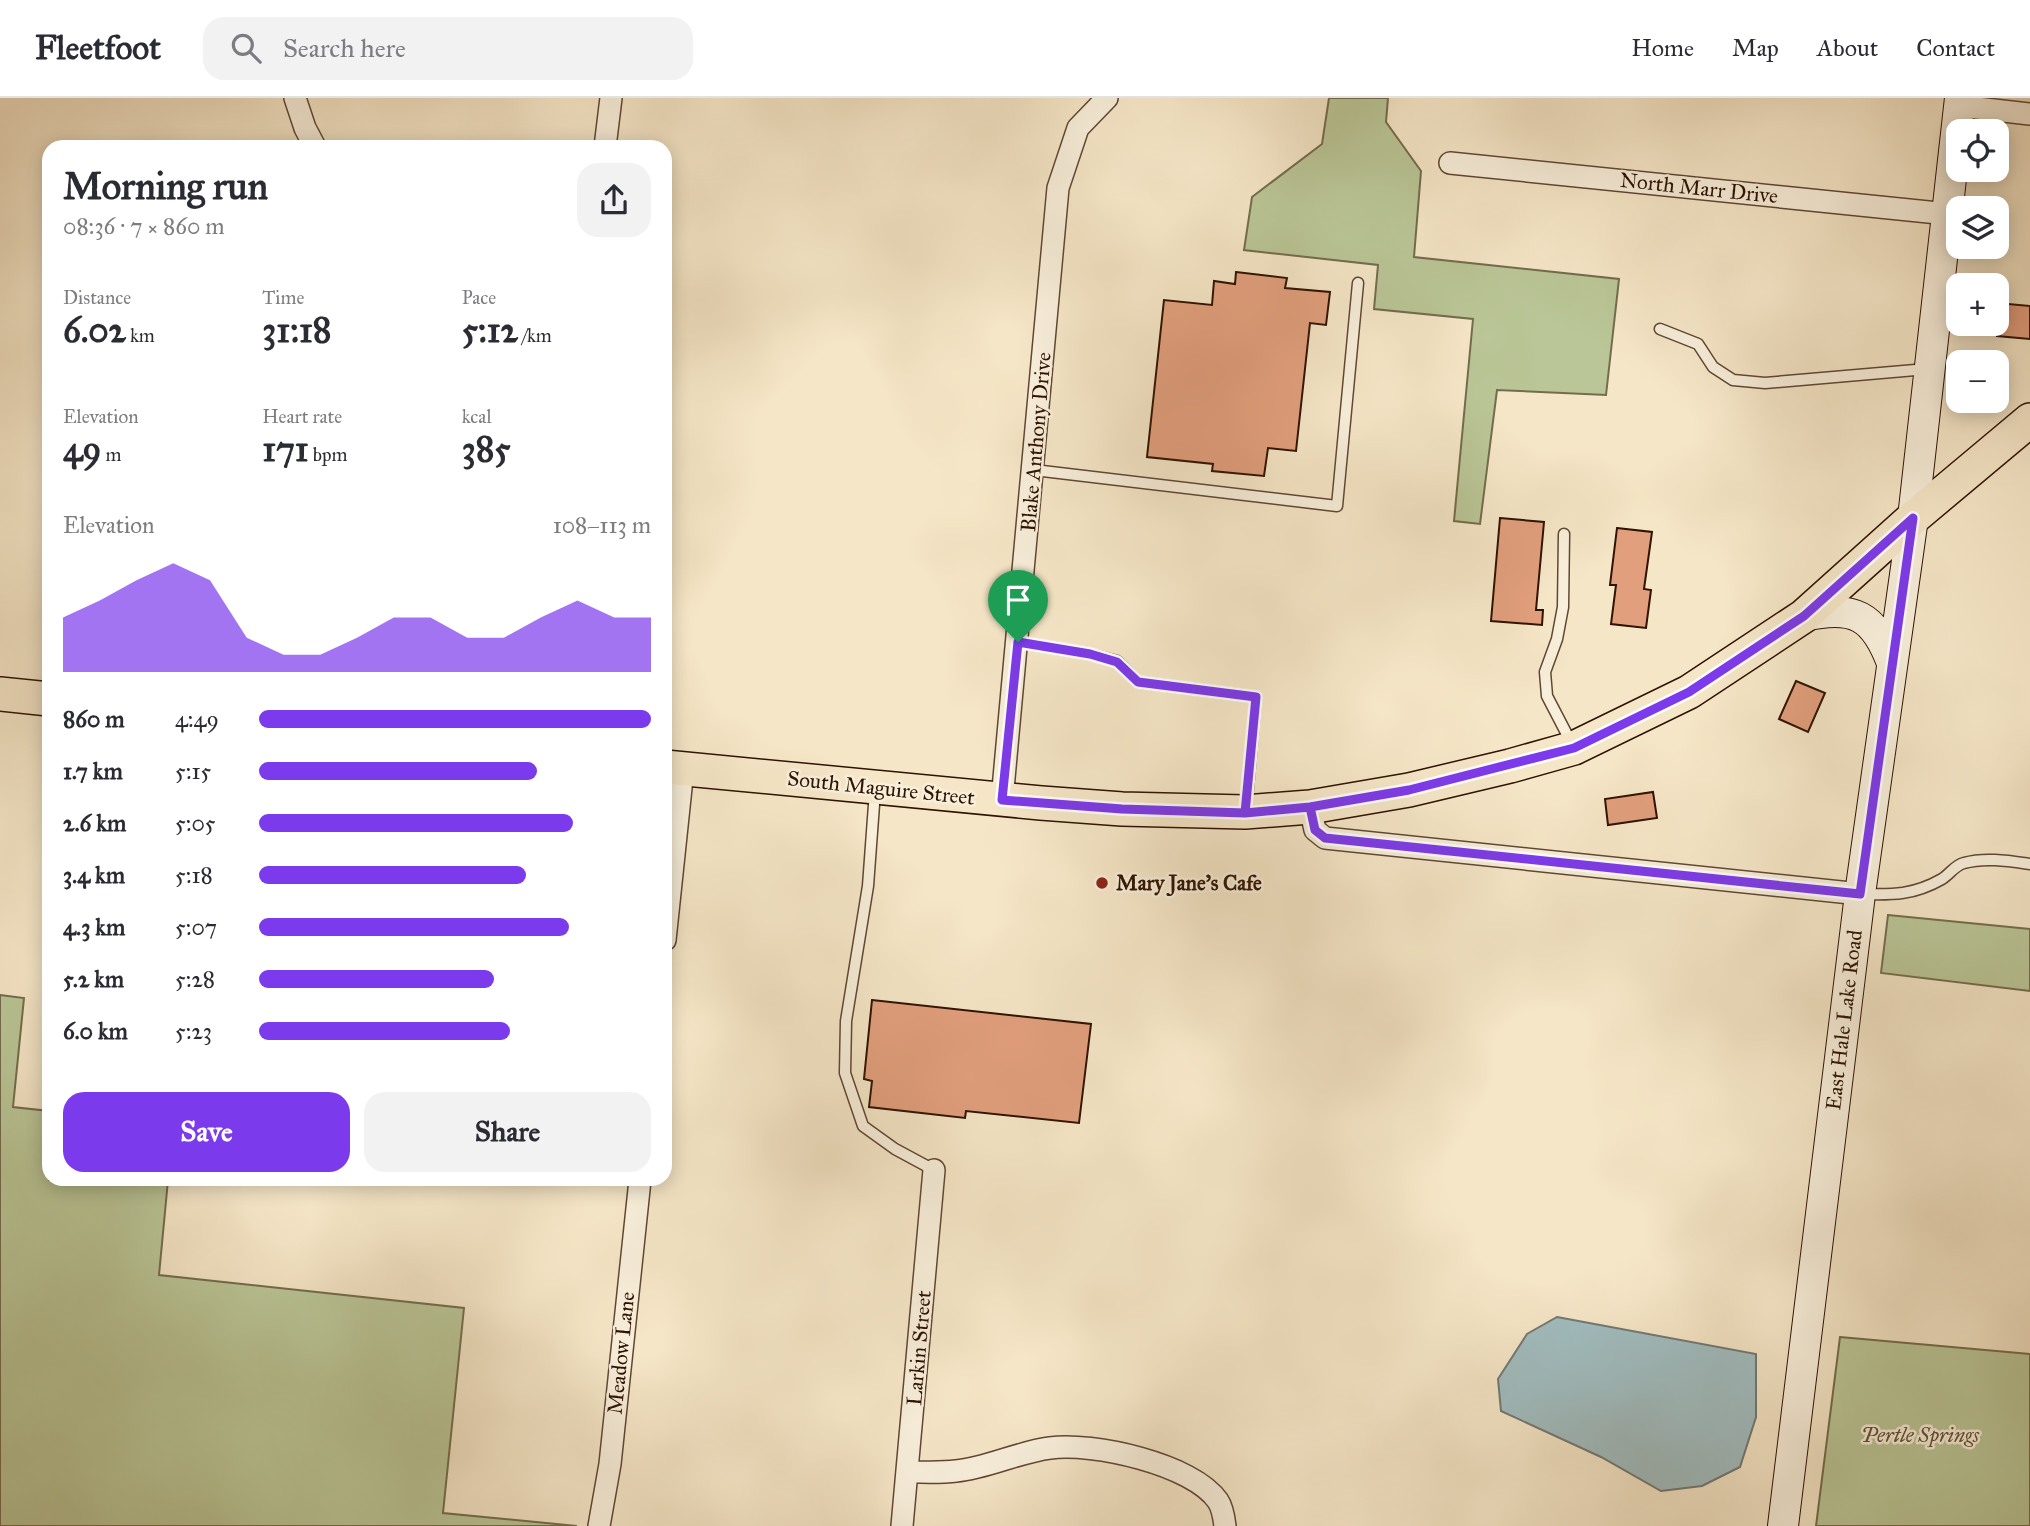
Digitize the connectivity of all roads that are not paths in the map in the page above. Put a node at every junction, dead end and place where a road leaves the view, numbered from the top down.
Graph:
1 (295, 98) edge
2 (611, 98) edge
3 (1107, 98) edge
4 (1960, 102) edge
5 (2030, 114) edge
6 (312, 140) edge
7 (606, 140) edge
8 (1450, 163) dead end
9 (1950, 196) edge
10 (1946, 214) edge
11 (1946, 231) edge
12 (1357, 283) dead end
13 (1660, 329) dead end
14 (1930, 369) junction
15 (2030, 420) edge
16 (1034, 470) junction
17 (1913, 518) junction
18 (1564, 534) dead end
19 (1804, 616) junction
20 (1018, 642) junction
21 (1892, 663) junction
22 (0, 694) edge
23 (42, 698) edge
24 (1574, 748) junction
25 (674, 768) edge
26 (876, 786) junction
27 (1002, 800) junction
28 (672, 806) edge
29 (1310, 807) junction
30 (1245, 813) junction
31 (2030, 864) edge
32 (1860, 894) junction
33 (934, 1170) joint
34 (639, 1186) edge
35 (908, 1472) junction
36 (600, 1526) edge
37 (902, 1526) edge
38 (1225, 1526) edge
39 (1783, 1526) edge

1 - 6 street
2 - 7 street
3 - 16 street, Blake Anthony Drive
4 - 5 street
4 - 9 main road, East Hale Lake Road
8 - 10 street, North Marr Drive
11 - 14 main road, East Hale Lake Road
12 - 16 lane
13 - 14 lane
14 - 17 main road, East Hale Lake Road
15 - 17 main road, South Maguire Street
16 - 20 street, Blake Anthony Drive
17 - 19 main road, South Maguire Street
17 - 21 main road, East Hale Lake Road
18 - 24 lane
19 - 21 main road
19 - 24 main road, South Maguire Street
20 - 27 street, Blake Anthony Drive
20 - 30 lane
21 - 32 main road, East Hale Lake Road
22 - 23 main road
24 - 29 main road, South Maguire Street
25 - 26 main road, South Maguire Street
25 - 28 street
26 - 27 main road, South Maguire Street
26 - 33 lane
27 - 30 main road, South Maguire Street
29 - 30 main road, South Maguire Street
29 - 32 street
31 - 32 lane
32 - 39 main road, East Hale Lake Road
33 - 35 street, Larkin Street
34 - 36 street, Meadow Lane
35 - 37 street, Larkin Street
35 - 38 street

